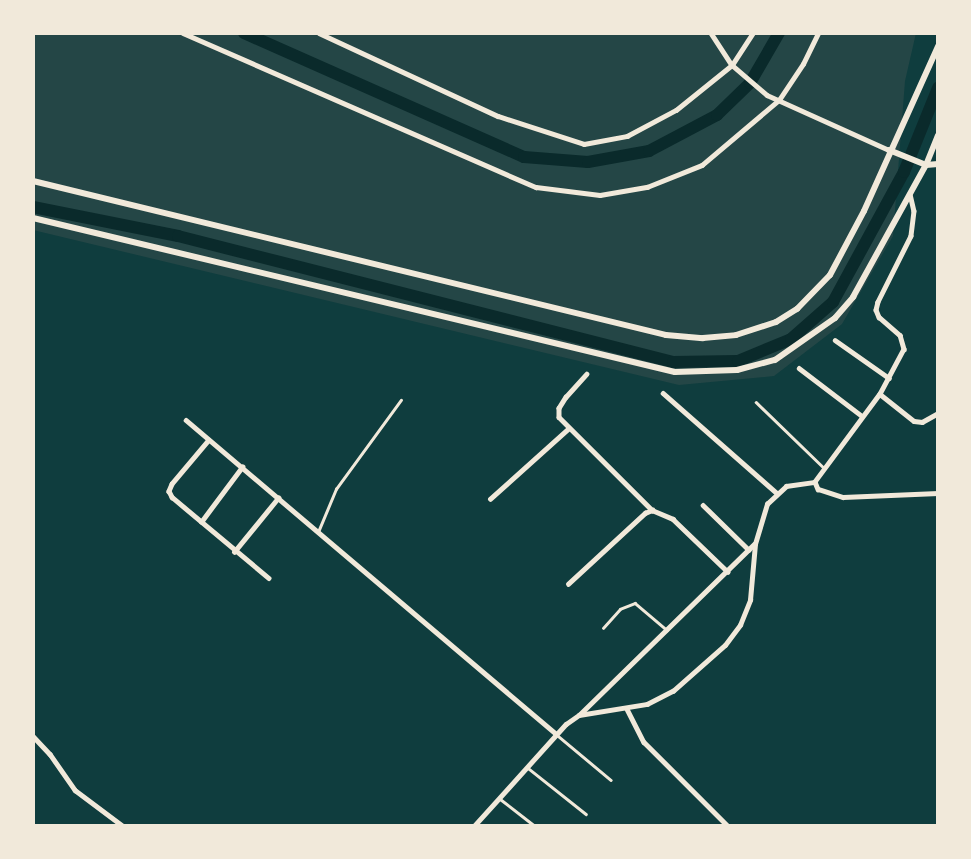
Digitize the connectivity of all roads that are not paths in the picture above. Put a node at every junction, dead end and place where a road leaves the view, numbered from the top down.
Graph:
1 (183, 33) edge
2 (319, 33) edge
3 (711, 33) edge
4 (753, 33) edge
5 (818, 33) edge
6 (938, 46) edge
7 (732, 65) junction
8 (779, 100) junction
9 (938, 135) edge
10 (891, 151) junction
11 (922, 163) junction
12 (938, 164) edge
13 (33, 181) edge
14 (909, 193) junction
15 (33, 218) edge
16 (835, 340) dead end
17 (799, 368) dead end
18 (587, 374) dead end
19 (889, 378) junction
20 (663, 393) dead end
21 (880, 394) junction
22 (401, 400) dead end
23 (756, 402) dead end
24 (938, 412) edge
25 (862, 416) junction
26 (186, 420) dead end
27 (568, 429) junction
28 (209, 440) junction
29 (242, 467) junction
30 (823, 467) junction
31 (815, 482) junction
32 (938, 492) edge
33 (777, 493) junction
34 (278, 498) junction
35 (490, 499) dead end
36 (703, 505) dead end
37 (652, 510) junction
38 (201, 522) junction
39 (318, 532) junction
40 (755, 544) junction
41 (749, 550) junction
42 (234, 552) junction
43 (728, 572) junction
44 (269, 578) dead end
45 (568, 584) dead end
46 (603, 628) dead end
47 (667, 630) junction
48 (627, 709) junction
49 (579, 715) junction
50 (556, 734) junction
51 (33, 736) edge
52 (527, 766) junction
53 (611, 780) dead end
54 (499, 797) junction
55 (586, 814) dead end
56 (123, 826) edge
57 (474, 826) edge
58 (535, 826) edge
59 (728, 826) edge

1 - 8 street
2 - 7 street
3 - 7 street
4 - 7 street
5 - 8 street
6 - 10 street
7 - 8 street
8 - 10 street
9 - 11 street
10 - 11 street
10 - 13 street
11 - 12 street
11 - 14 street
14 - 15 street
14 - 19 street
16 - 19 street
17 - 25 street
18 - 27 street
19 - 21 street
20 - 33 street
21 - 24 street
21 - 25 street
22 - 39 lane
23 - 30 lane
25 - 30 street
26 - 28 street
27 - 35 street
27 - 37 street
28 - 29 street
28 - 38 street
29 - 34 street
29 - 38 street
30 - 31 street
31 - 32 street
31 - 33 street
33 - 40 street
34 - 39 street
34 - 42 street
36 - 41 street
37 - 43 street
37 - 45 street
38 - 42 street
39 - 50 street
40 - 41 street
40 - 48 street
41 - 43 street
42 - 44 street
43 - 47 street
46 - 47 lane
47 - 49 street
48 - 49 street
48 - 59 street
49 - 50 street
50 - 52 street
50 - 53 lane
51 - 56 street
52 - 54 street
52 - 55 lane
54 - 57 street
54 - 58 lane

